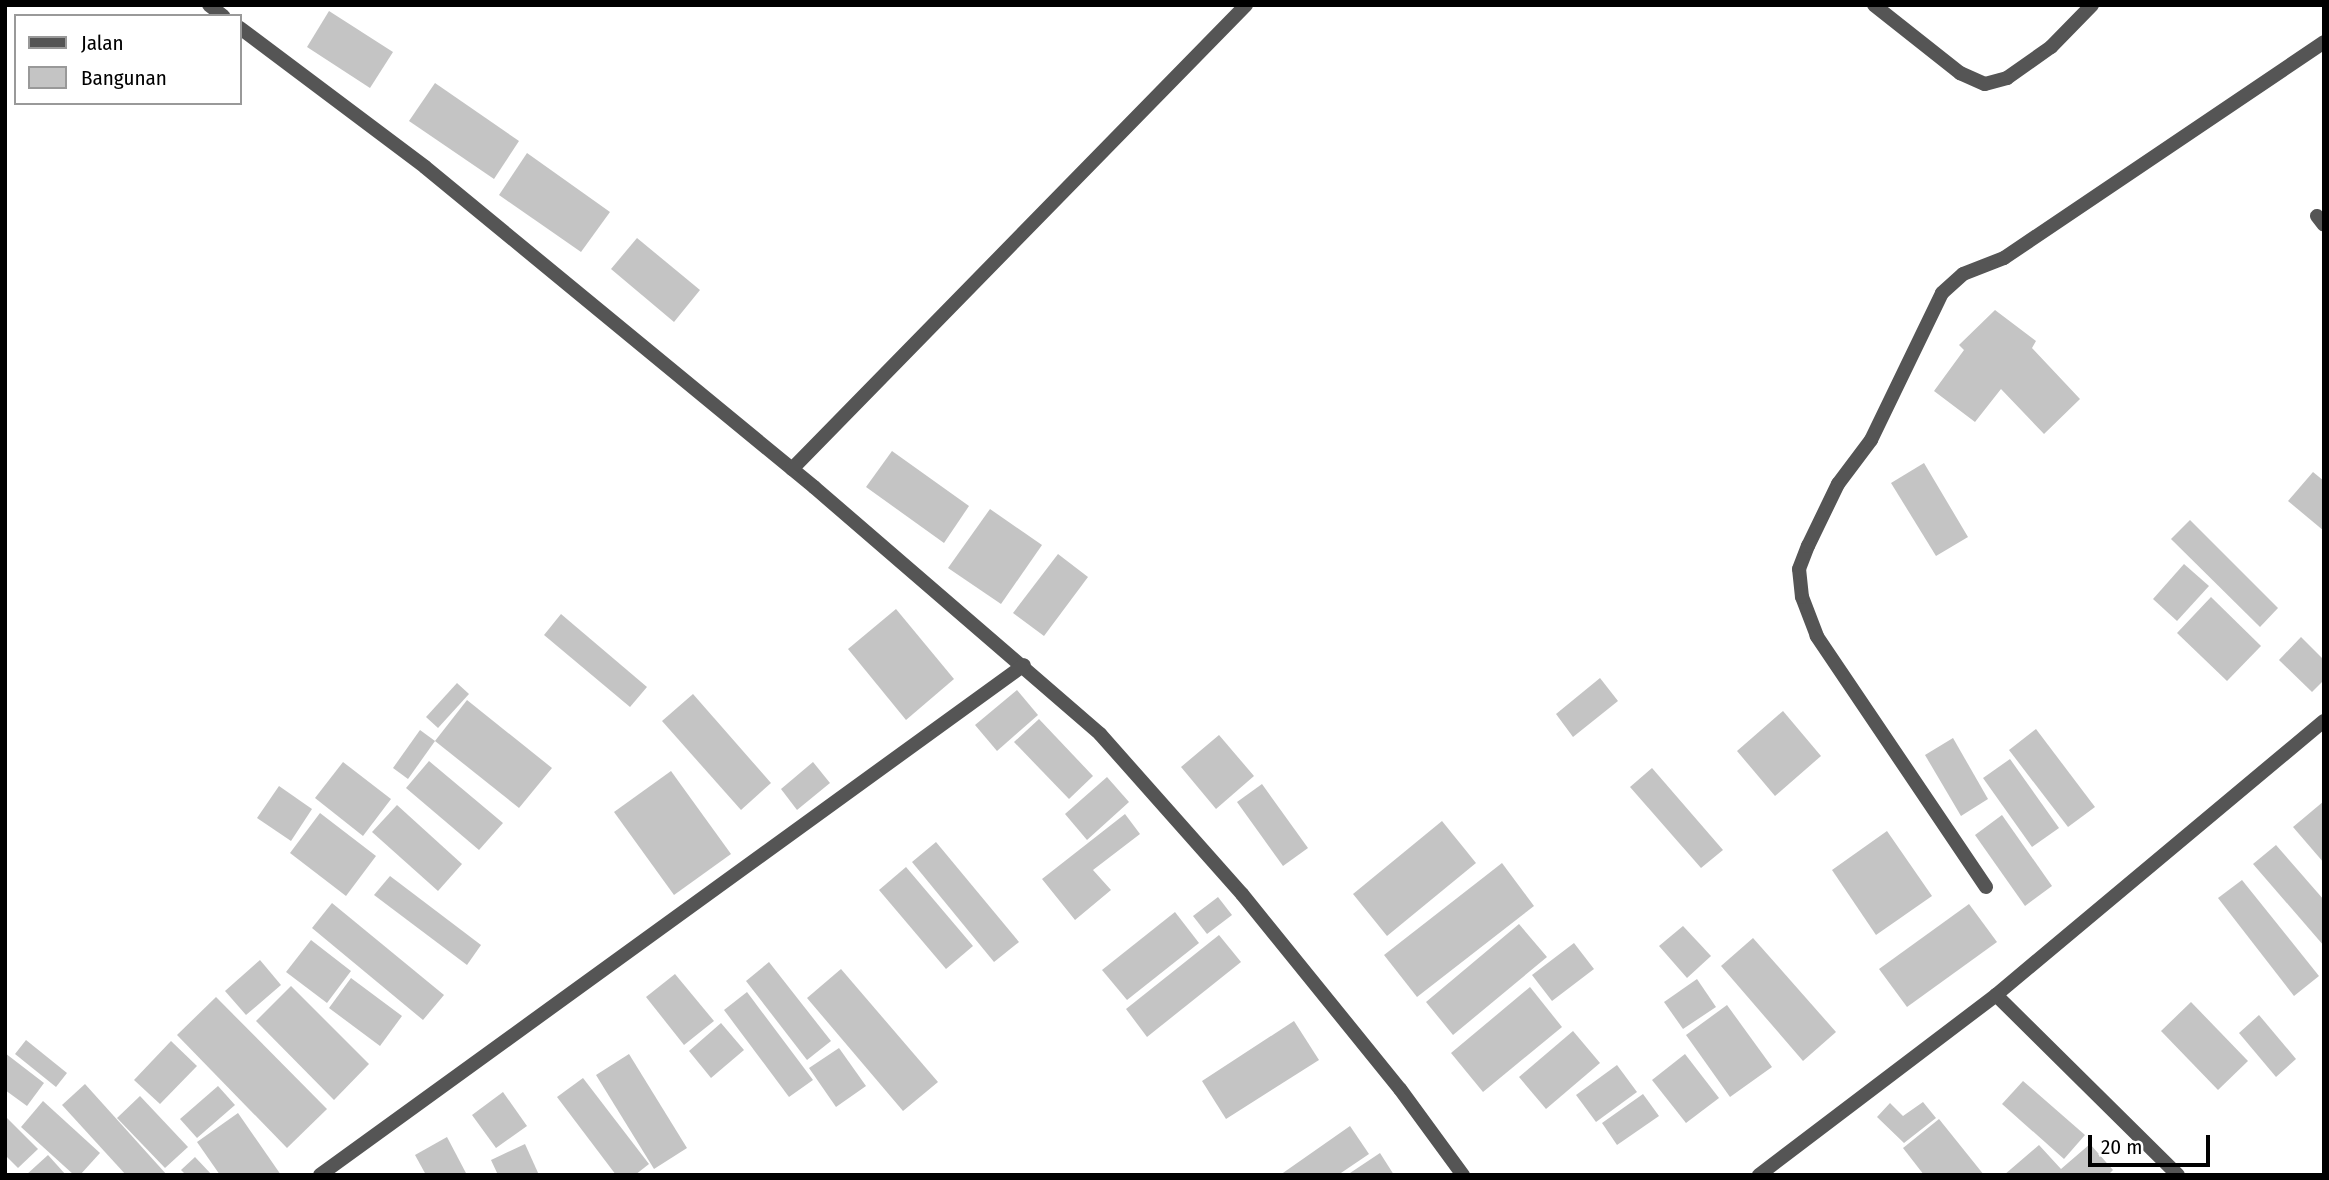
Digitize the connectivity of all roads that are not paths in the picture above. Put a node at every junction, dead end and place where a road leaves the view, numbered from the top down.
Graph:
1 (1246, 5) edge
2 (1874, 5) edge
3 (2092, 5) edge
4 (242, 30) edge
5 (2324, 42) edge
6 (792, 469) junction
7 (1024, 665) junction
8 (2324, 721) edge
9 (1986, 887) dead end
10 (1996, 996) junction
11 (320, 1175) edge
12 (1463, 1175) edge
13 (1759, 1175) edge
14 (2178, 1175) edge

1 - 6 street
2 - 3 street
4 - 6 street
5 - 9 street
6 - 7 street
7 - 11 street
7 - 12 street
8 - 10 street
10 - 13 street
10 - 14 street

